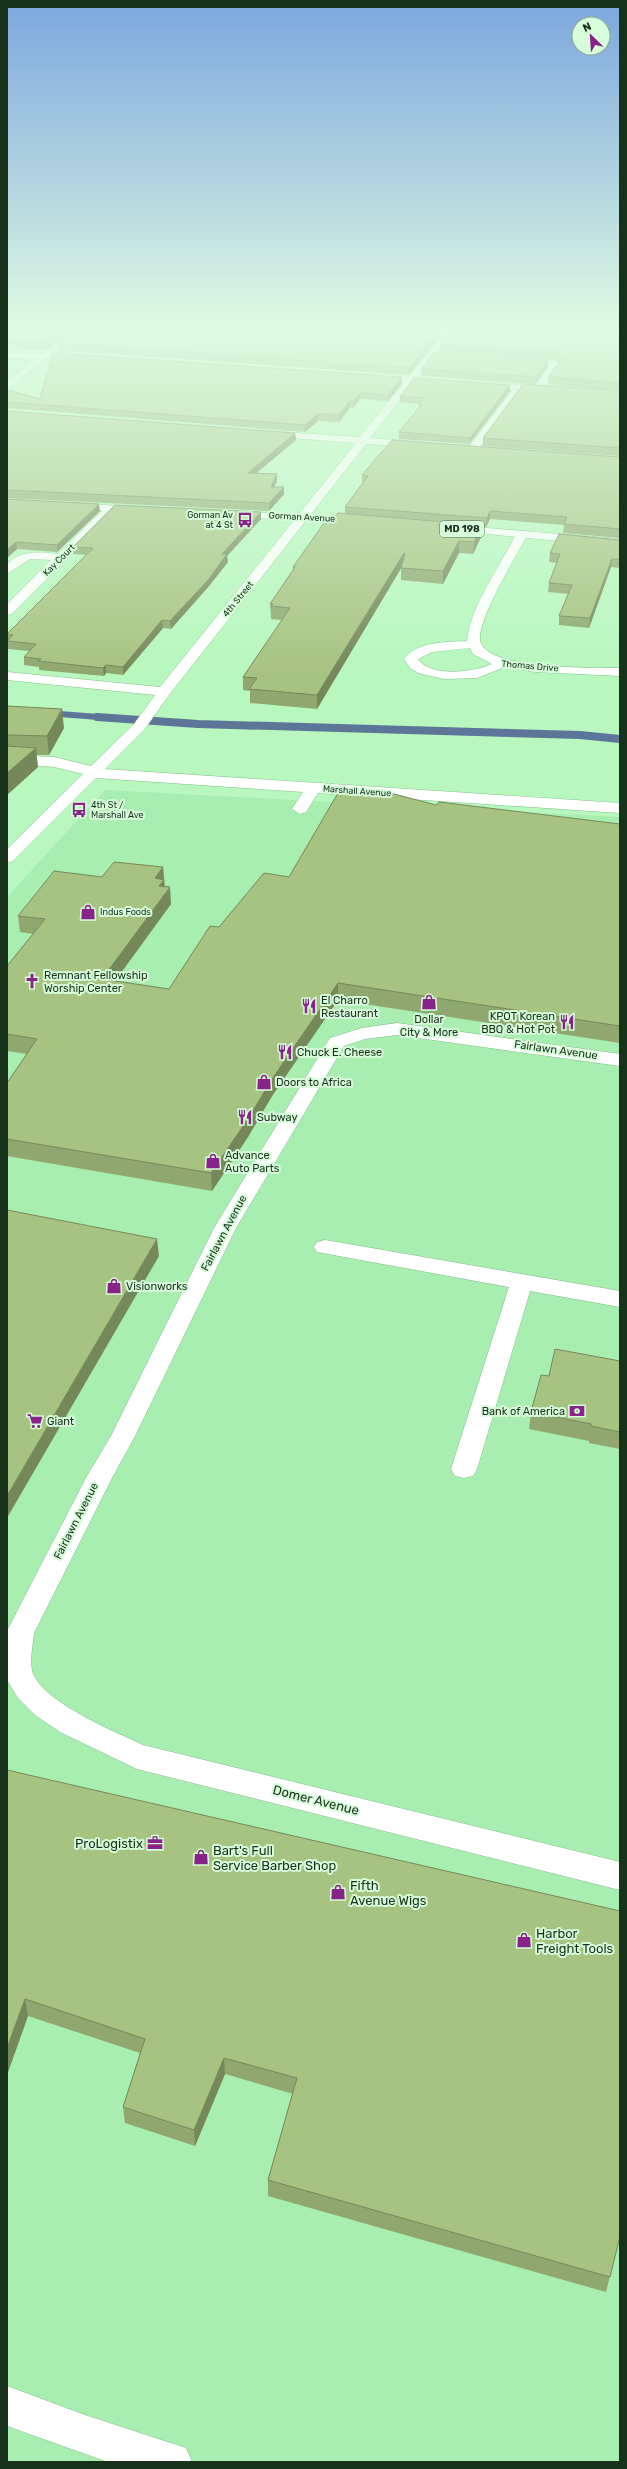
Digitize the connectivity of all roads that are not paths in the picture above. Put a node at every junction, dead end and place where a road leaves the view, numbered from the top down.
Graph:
1 (363, 441) edge
2 (377, 441) edge
3 (475, 441) edge
4 (426, 446) edge
5 (488, 450) edge
6 (54, 506) edge
7 (110, 509) junction
8 (155, 511) edge
9 (220, 513) edge
10 (304, 517) junction
11 (374, 522) edge
12 (436, 527) edge
13 (522, 534) junction
14 (620, 543) edge
15 (61, 558) junction
16 (7, 570) edge
17 (7, 611) edge
18 (473, 644) junction
19 (501, 664) junction
20 (620, 672) edge
21 (7, 676) edge
22 (164, 692) junction
23 (7, 759) edge
24 (94, 773) junction
25 (313, 788) junction
26 (620, 808) edge
27 (300, 809) dead end
28 (7, 858) edge
29 (620, 1060) edge
30 (325, 1247) dead end
31 (522, 1281) junction
32 (620, 1299) edge
33 (464, 1469) dead end
34 (28, 1690) joint
35 (620, 1876) edge
36 (7, 2406) edge
37 (172, 2462) edge

1 - 10 street, 4th Street
2 - 4 street
3 - 5 street
6 - 7 street
7 - 8 street
7 - 15 street, Kay Court
9 - 10 street, Gorman Avenue
10 - 11 street, Gorman Avenue
10 - 22 street, 4th Street
12 - 13 street, MD 198
13 - 14 street, MD 198
13 - 18 street
15 - 16 street
15 - 17 street, Kay Court
18 - 19 street, Thomas Drive
18 - 19 street
19 - 20 street, Thomas Drive
21 - 22 street
22 - 24 street, 4th Street
23 - 24 street, Marshall Avenue
24 - 25 street, Marshall Avenue
24 - 28 street, 4th Street
25 - 26 street, Marshall Avenue
25 - 27 street
29 - 34 street, Fairlawn Avenue
30 - 31 street
31 - 32 street
31 - 33 street
34 - 35 street, Domer Avenue
36 - 37 street

